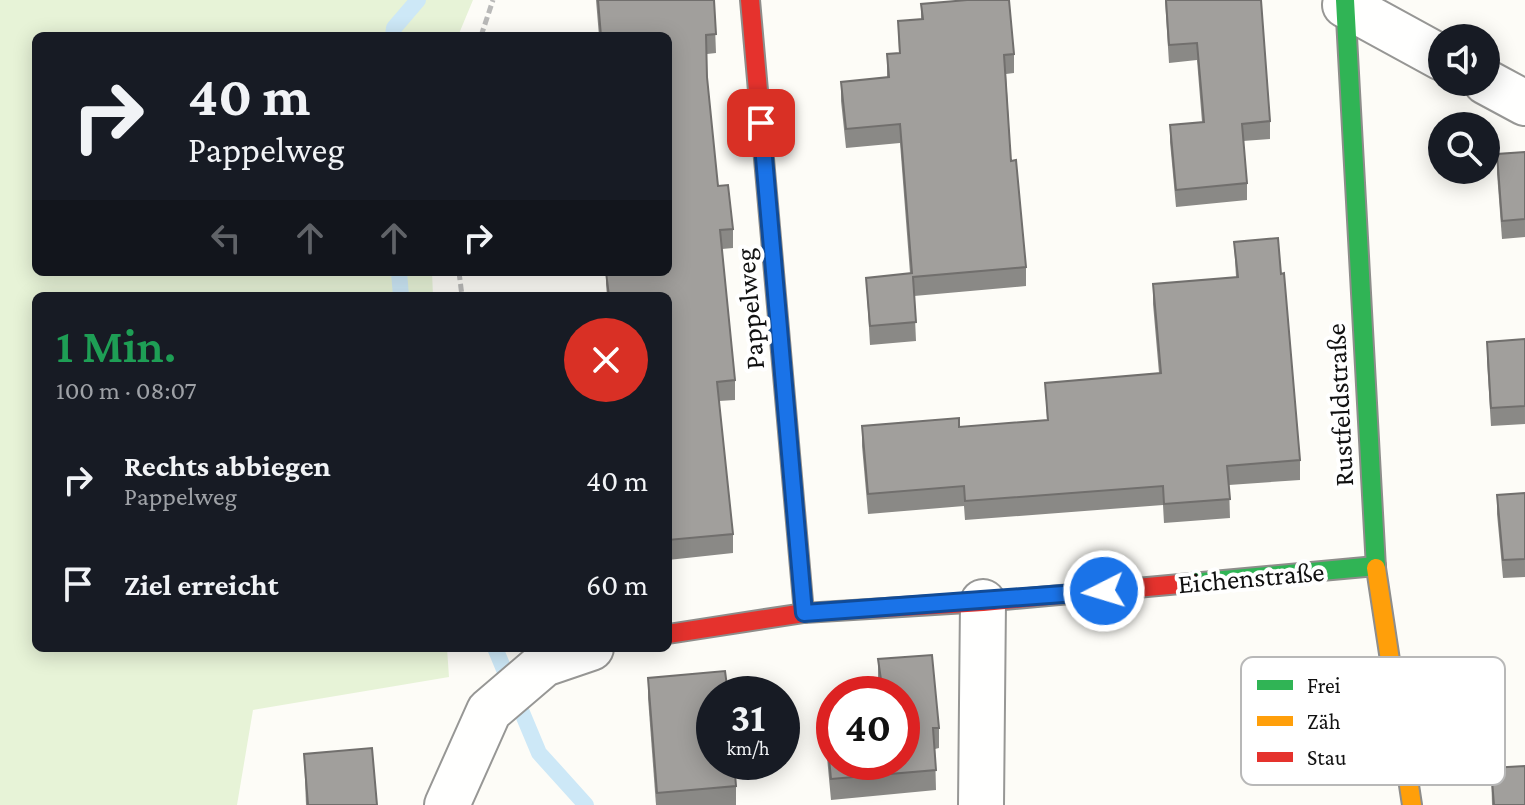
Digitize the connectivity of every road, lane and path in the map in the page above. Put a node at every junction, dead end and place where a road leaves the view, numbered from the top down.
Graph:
1 (493, 0) edge
2 (750, 0) edge
3 (1345, 2) edge
4 (482, 32) edge
5 (1428, 50) edge
6 (1500, 90) edge
7 (1525, 103) edge
8 (1376, 566) junction
9 (983, 602) junction
10 (804, 613) junction
11 (672, 633) edge
12 (579, 652) edge
13 (1390, 657) edge
14 (1409, 785) edge
15 (447, 805) edge
16 (981, 805) edge
17 (1412, 805) edge

1 - 4 path
2 - 10 street, Pappelweg
3 - 5 street
3 - 8 street, Rustfeldstraße
6 - 7 street
8 - 9 street, Eichenstraße
8 - 13 street, Rustfeldstraße
9 - 10 street, Eichenstraße
9 - 16 street
10 - 11 street, Eichenstraße
12 - 15 street
14 - 17 street, Rustfeldstraße

